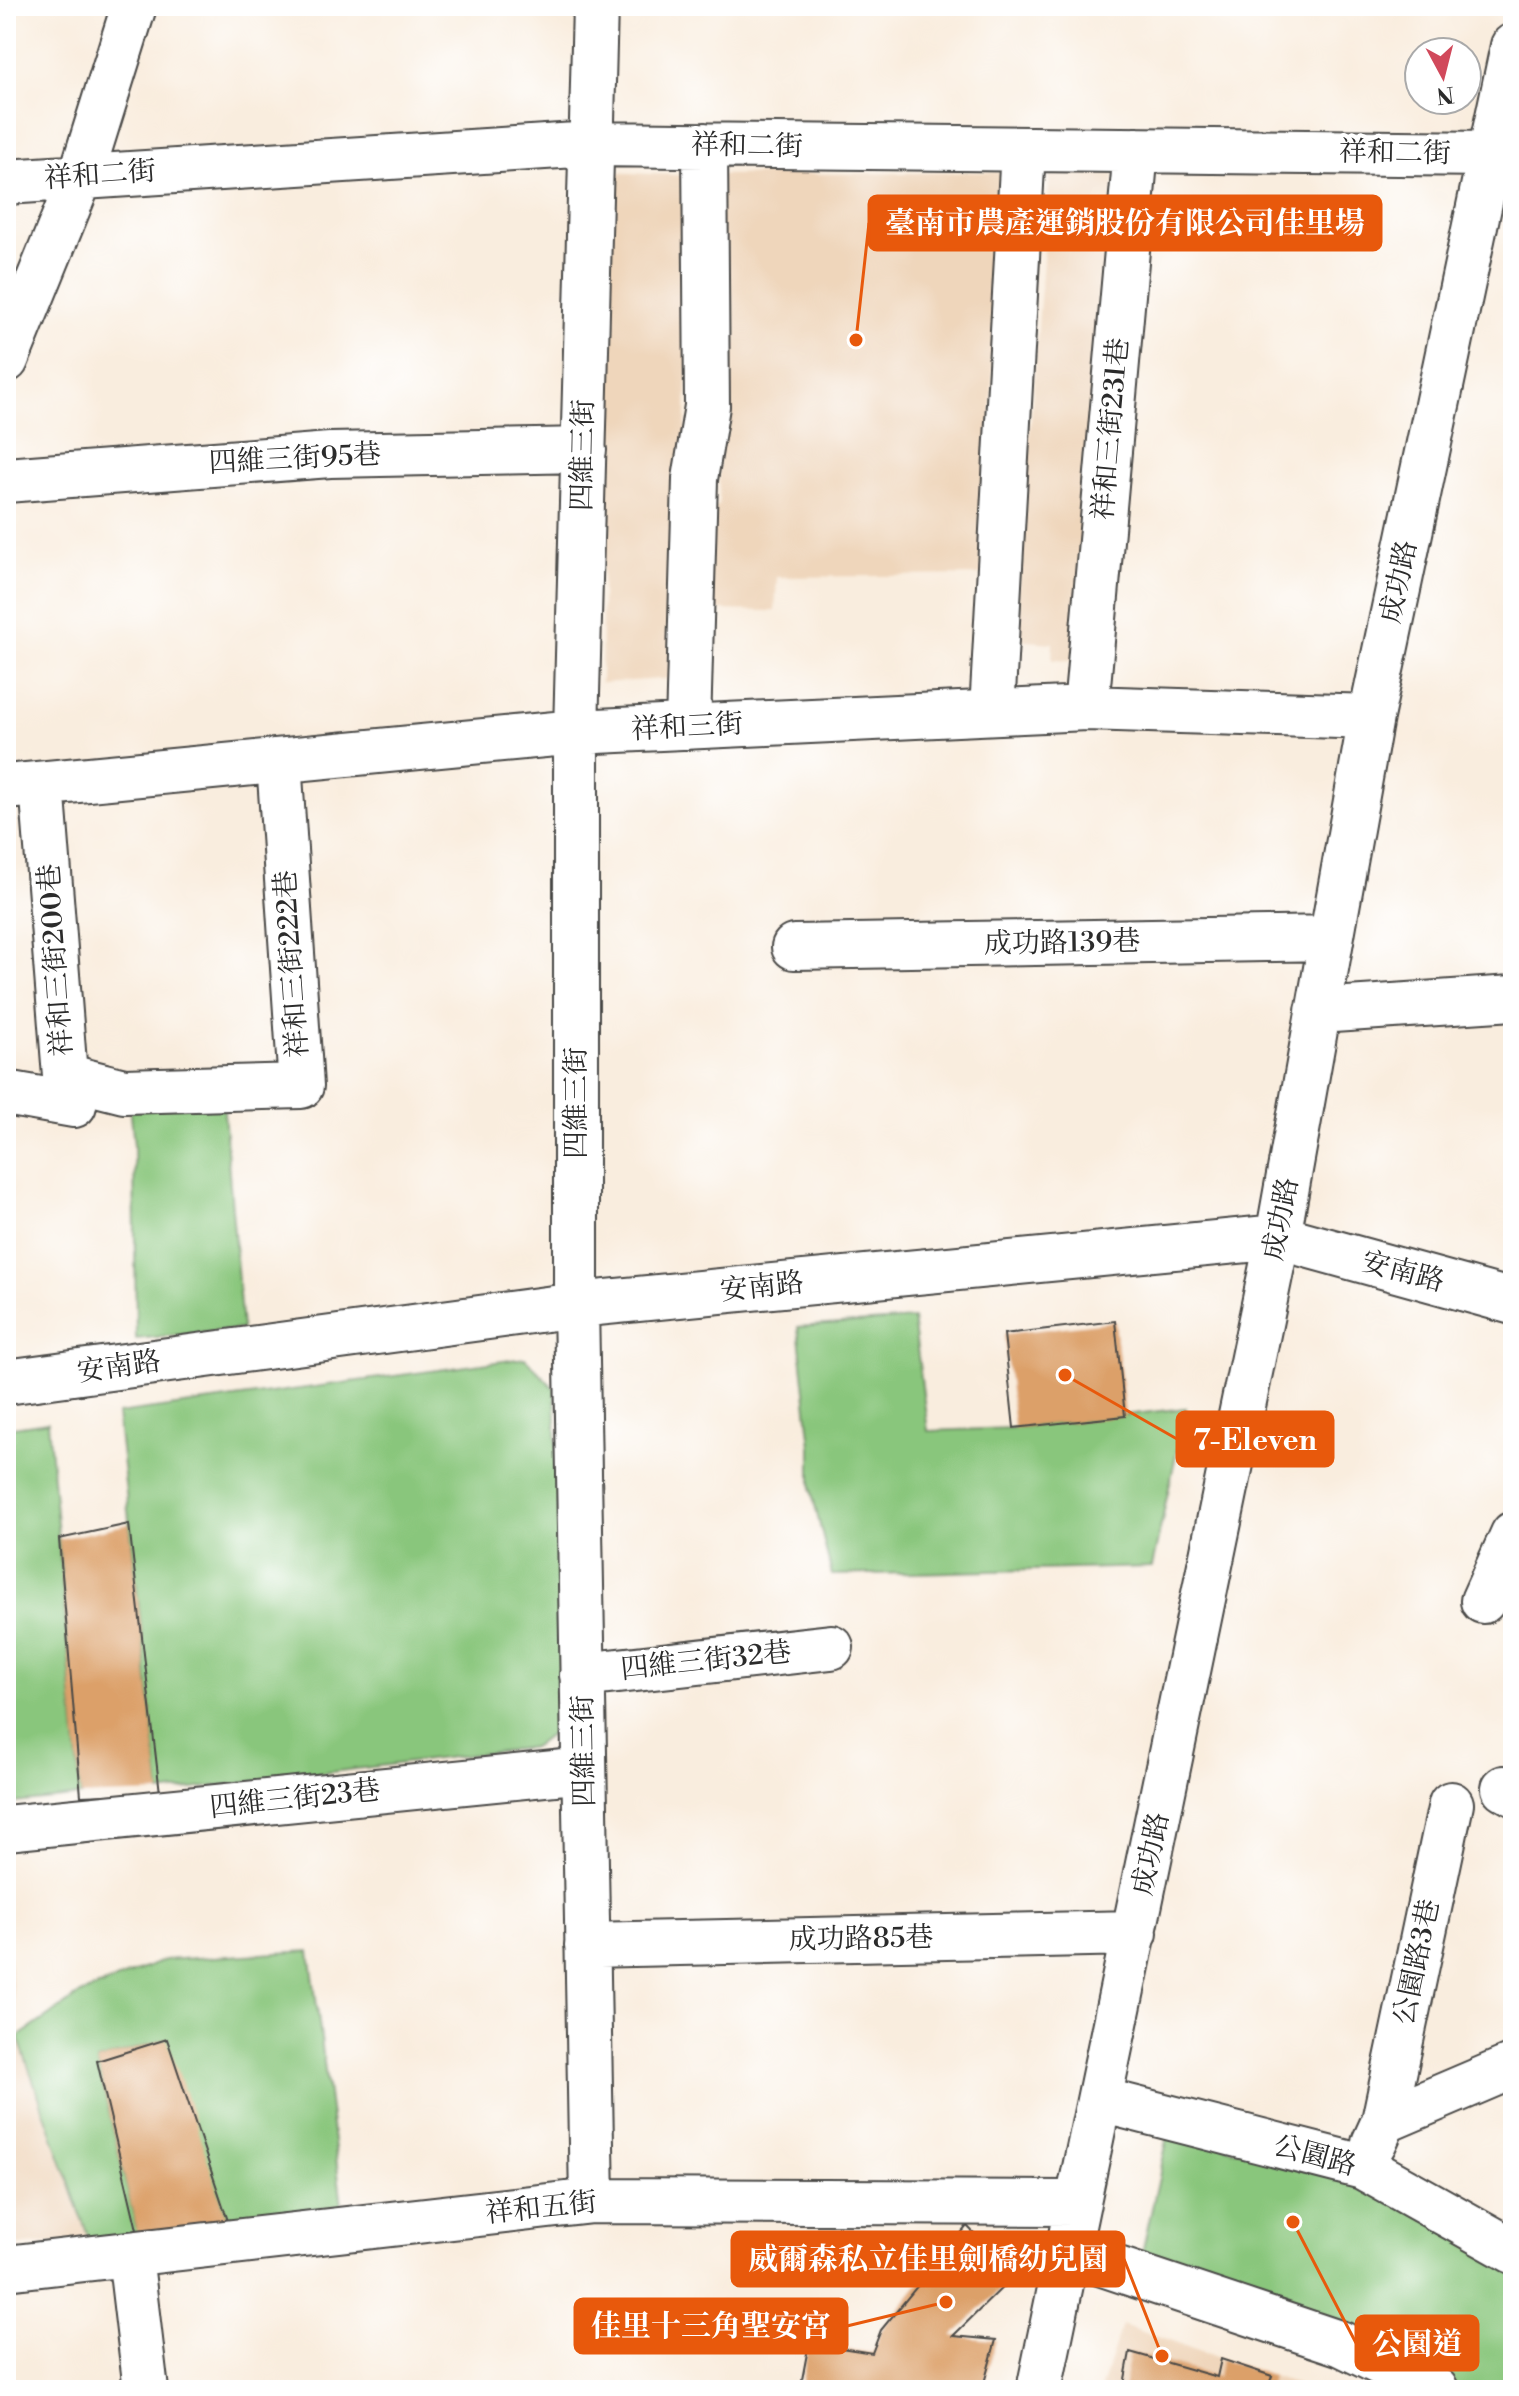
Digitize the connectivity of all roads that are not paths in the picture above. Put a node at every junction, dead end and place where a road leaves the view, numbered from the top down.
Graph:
1 (134, 6) edge
2 (595, 6) edge
3 (1512, 60) edge
4 (591, 144) junction
5 (705, 145) junction
6 (1023, 149) junction
7 (1136, 150) junction
8 (1490, 154) junction
9 (81, 176) junction
10 (6, 182) edge
11 (6, 360) edge
12 (584, 450) junction
13 (6, 480) edge
14 (1086, 708) junction
15 (992, 712) junction
16 (1371, 717) junction
17 (688, 727) junction
18 (576, 732) junction
19 (279, 761) junction
20 (24, 785) edge
21 (1331, 938) junction
22 (794, 947) dead end
23 (1513, 998) edge
24 (1318, 1011) junction
25 (124, 1091) joint
26 (6, 1093) edge
27 (74, 1105) dead end
28 (1278, 1237) junction
29 (1513, 1302) edge
30 (576, 1305) junction
31 (6, 1382) edge
32 (1513, 1534) edge
33 (1483, 1601) dead end
34 (831, 1647) dead end
35 (582, 1675) junction
36 (584, 1770) junction
37 (1451, 1804) dead end
38 (6, 1828) edge
39 (1135, 1933) junction
40 (587, 1945) junction
41 (1513, 2066) edge
42 (1101, 2100) junction
43 (1384, 2121) junction
44 (1363, 2167) junction
45 (592, 2201) junction
46 (1078, 2203) junction
47 (1513, 2251) edge
48 (1067, 2252) junction
49 (130, 2255) junction
50 (6, 2268) edge
51 (1390, 2379) edge
52 (146, 2390) edge
53 (1039, 2390) edge
54 (1436, 2390) edge

1 - 9 street
2 - 4 street, 四維三街
3 - 8 street, 成功路
4 - 5 street, 祥和二街
4 - 9 street, 祥和二街
4 - 12 street, 四維三街
5 - 6 street, 祥和二街
5 - 17 street
6 - 7 street, 祥和二街
6 - 15 street
7 - 8 street, 祥和二街
7 - 14 street, 祥和三街231巷
8 - 16 street, 成功路
9 - 10 street, 祥和二街
9 - 11 street
12 - 13 street, 四維三街95巷
12 - 18 street, 四維三街
14 - 15 street, 祥和三街
14 - 16 street, 祥和三街
15 - 17 street, 祥和三街
16 - 21 street, 成功路
17 - 18 street, 祥和三街
18 - 19 street, 祥和三街
18 - 30 street, 四維三街
19 - 20 street, 祥和三街
19 - 25 street, 祥和三街222巷
20 - 25 street, 祥和三街200巷
21 - 22 street, 成功路139巷
21 - 24 street, 成功路
23 - 24 street
24 - 28 street, 成功路
26 - 27 street
28 - 29 street, 安南路
28 - 30 street, 安南路
28 - 39 street, 成功路
30 - 31 street, 安南路
30 - 35 street, 四維三街
32 - 33 street
34 - 35 street, 四維三街32巷
35 - 36 street, 四維三街
36 - 38 street, 四維三街23巷
36 - 40 street, 四維三街
37 - 43 street, 公園路3巷
39 - 40 street, 成功路85巷
39 - 42 street, 成功路
40 - 45 street, 四維三街
41 - 43 street
42 - 44 street, 公園路
42 - 46 street, 成功路
43 - 44 street, 公園路3巷
44 - 47 street, 公園路
45 - 46 street, 祥和五街
45 - 49 street, 祥和五街
46 - 48 street, 成功路
48 - 51 street
48 - 53 street, 成功路
49 - 50 street, 祥和五街
49 - 52 street
51 - 54 street

